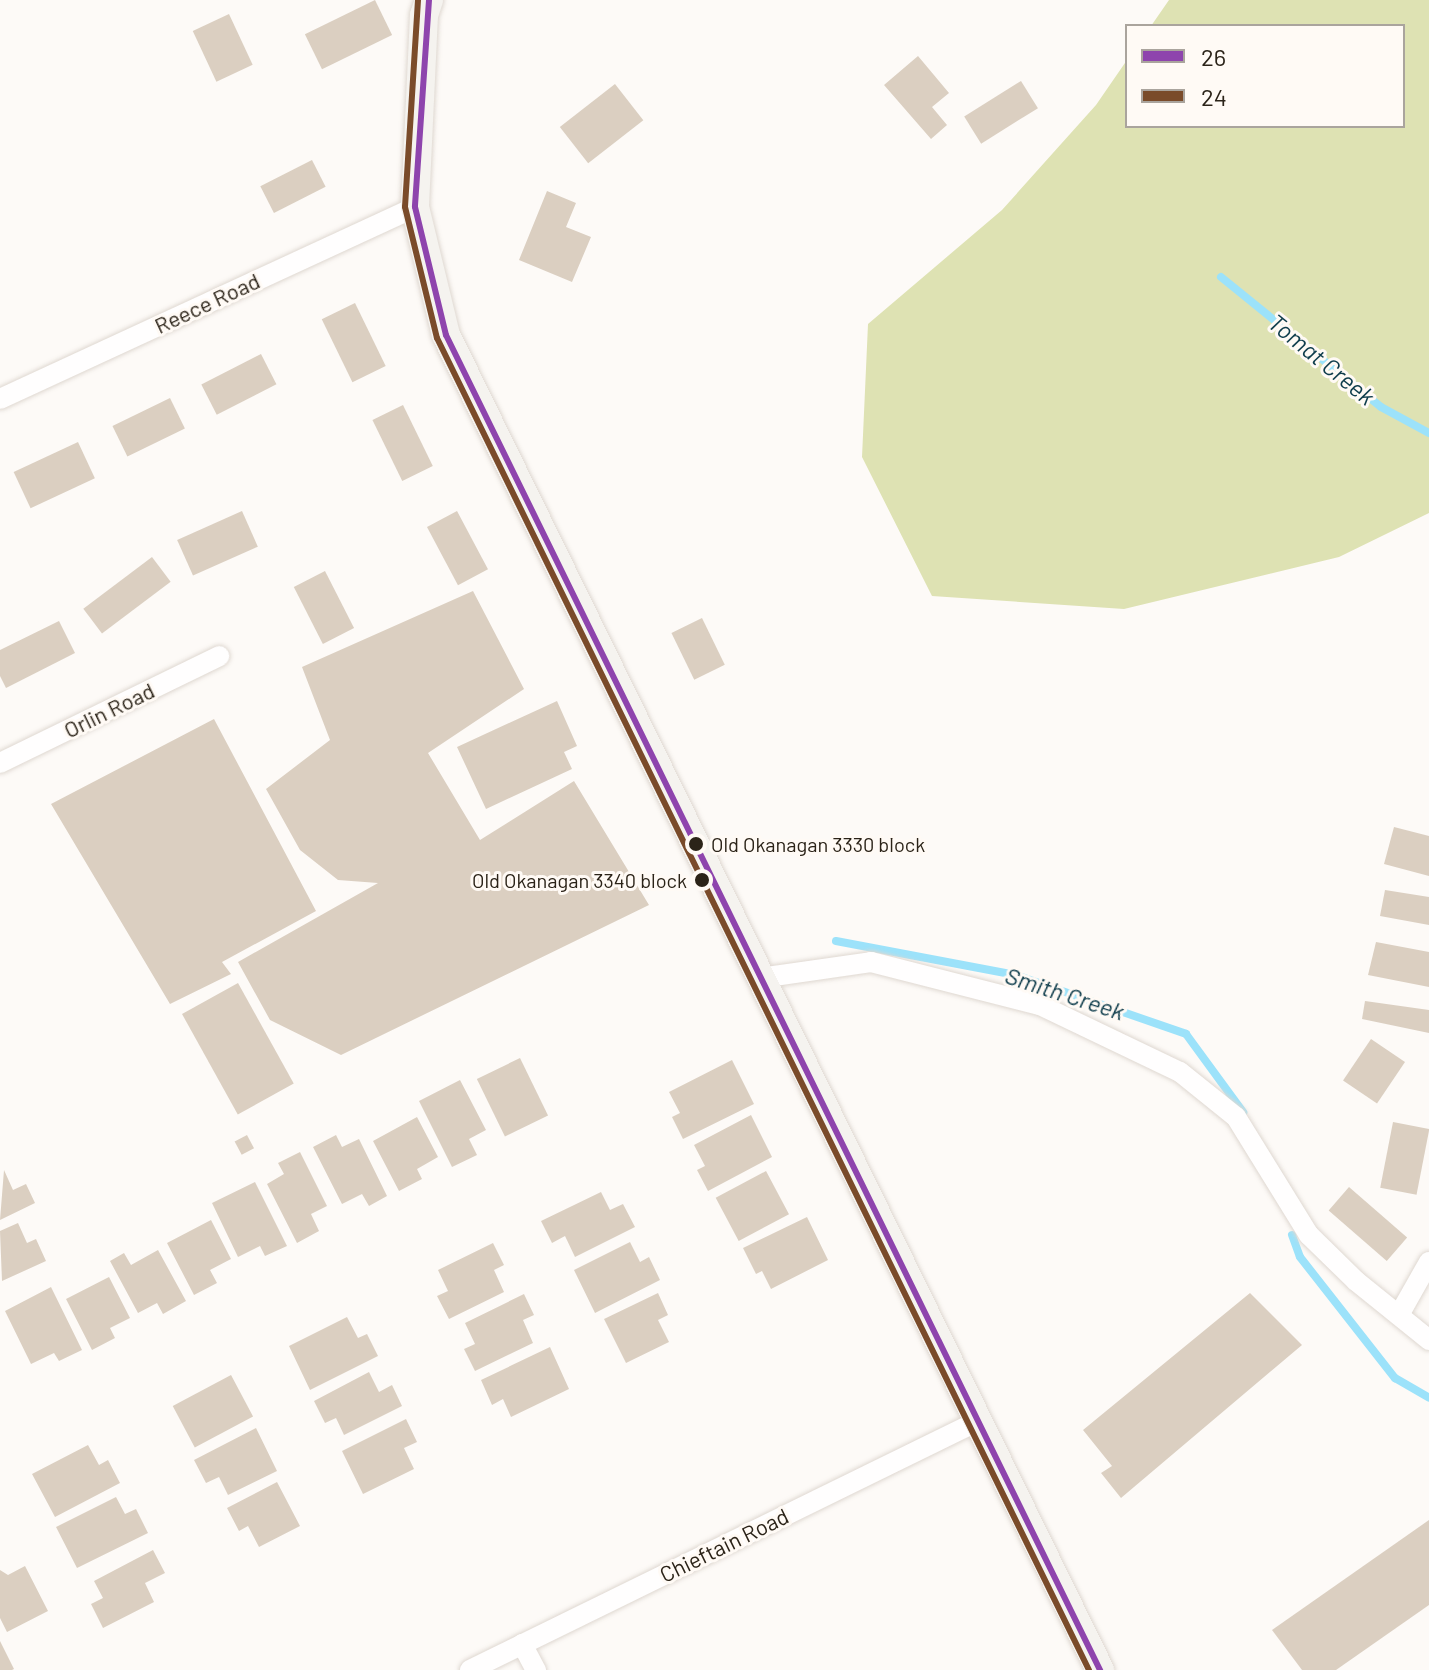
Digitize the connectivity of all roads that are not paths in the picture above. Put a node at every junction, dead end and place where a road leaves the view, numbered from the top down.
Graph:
1 (429, 0) edge
2 (415, 207) junction
3 (0, 399) edge
4 (219, 656) dead end
5 (0, 763) edge
6 (760, 978) junction
7 (1429, 1262) edge
8 (1399, 1315) junction
9 (1429, 1340) edge
10 (978, 1421) junction
11 (522, 1644) junction
12 (470, 1670) edge
13 (536, 1670) edge
14 (1100, 1670) edge

1 - 2 main road
2 - 3 street, Reece Road
2 - 6 main road
4 - 5 street, Orlin Road
6 - 8 street
6 - 10 main road
7 - 8 street
8 - 9 street
10 - 11 street, Chieftain Road
10 - 14 main road
11 - 12 street, Chieftain Road
11 - 13 street

